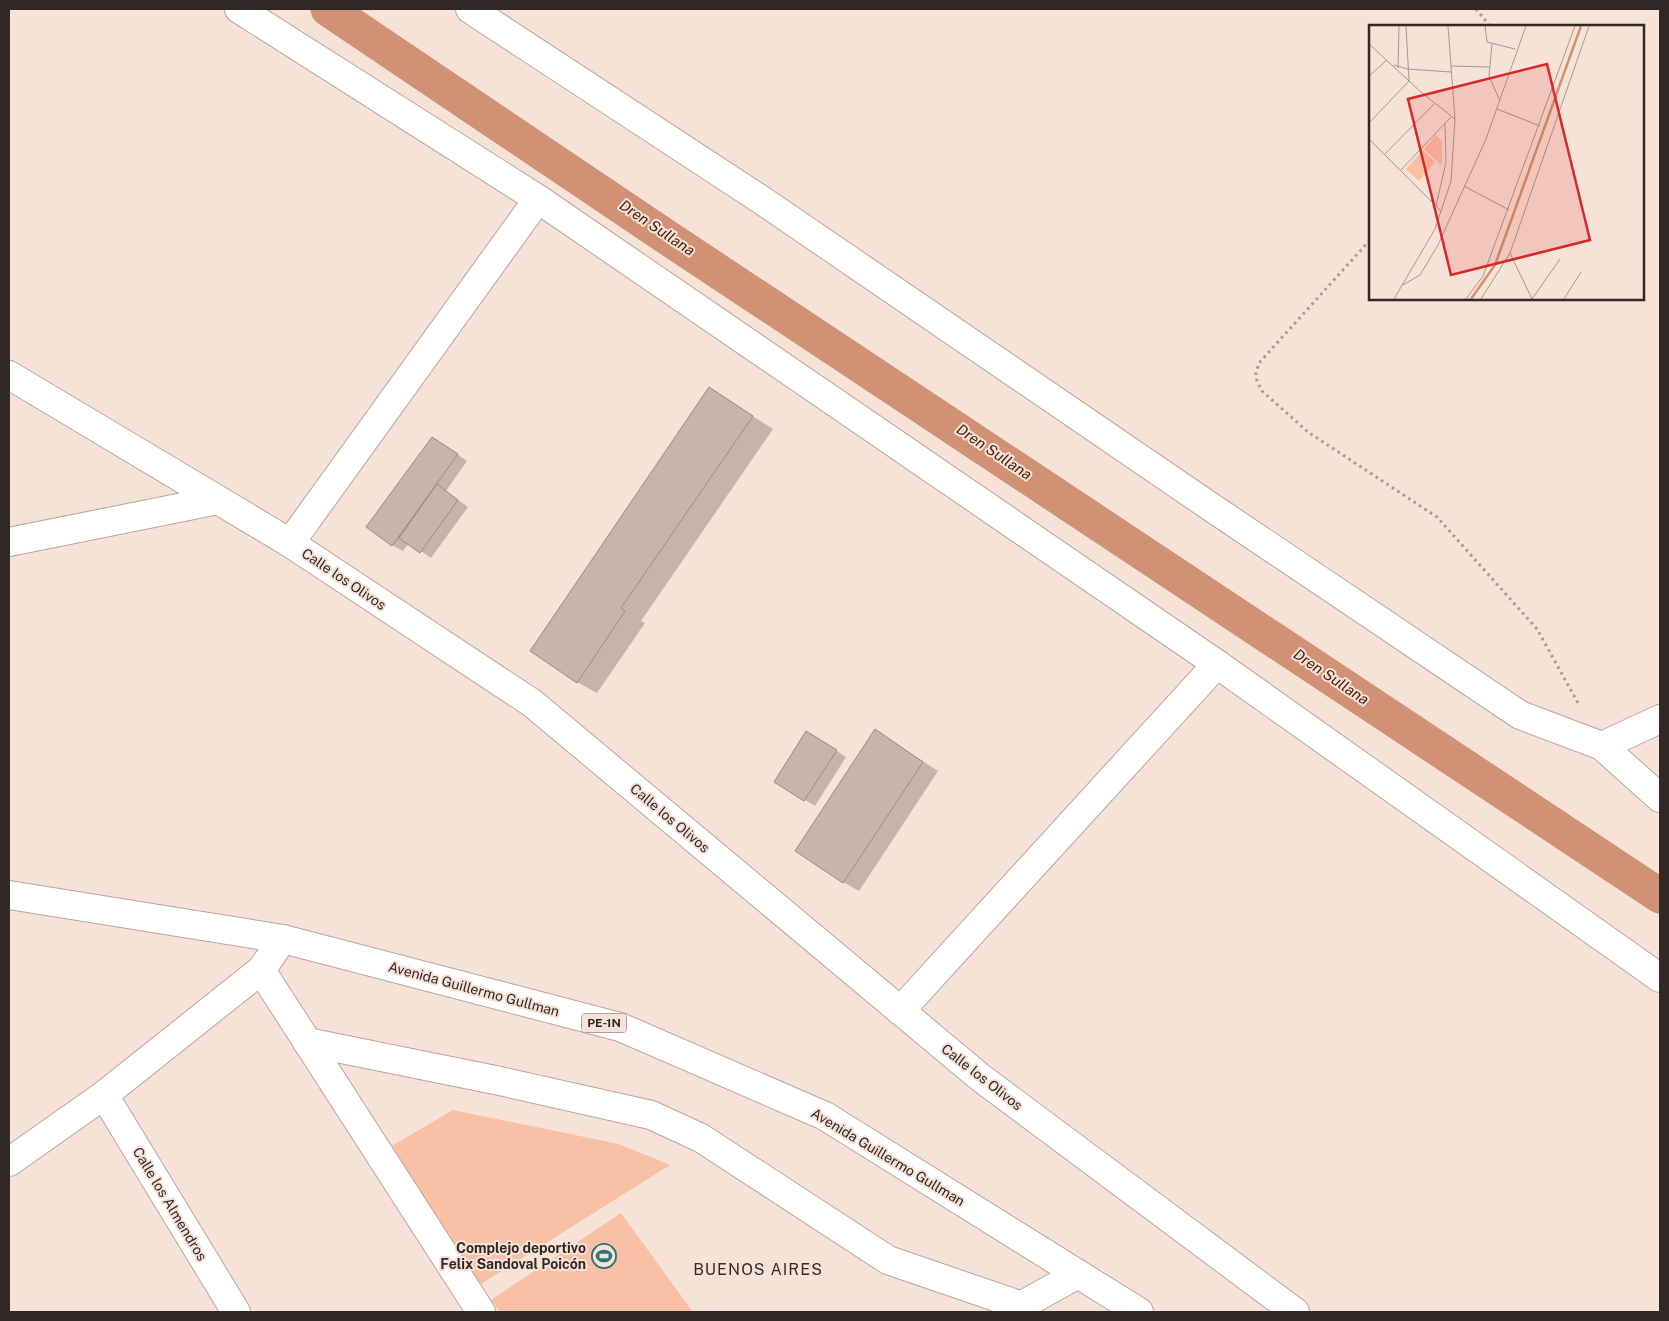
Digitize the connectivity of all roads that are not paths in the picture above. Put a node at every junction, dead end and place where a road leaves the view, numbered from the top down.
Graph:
1 (239, 9) edge
2 (470, 9) edge
3 (538, 199) junction
4 (9, 375) edge
5 (218, 500) junction
6 (9, 542) edge
7 (290, 543) junction
8 (1218, 664) junction
9 (1660, 719) edge
10 (1602, 746) junction
11 (1660, 798) edge
12 (9, 895) edge
13 (283, 939) junction
14 (261, 970) junction
15 (1660, 978) edge
16 (900, 1011) junction
17 (307, 1042) junction
18 (104, 1095) junction
19 (9, 1162) edge
20 (1078, 1274) junction
21 (1016, 1309) edge
22 (236, 1312) edge
23 (481, 1312) edge
24 (1139, 1312) edge
25 (1295, 1312) edge

1 - 3 street
2 - 10 street
3 - 7 street
3 - 8 street
4 - 5 street, Calle los Olivos
5 - 6 street
5 - 7 street, Calle los Olivos
7 - 16 street, Calle los Olivos
8 - 15 street
8 - 16 street
9 - 10 street
10 - 11 street
12 - 13 street, Avenida Guillermo Gullman / PE-1N
13 - 14 street
13 - 20 street, Avenida Guillermo Gullman / PE-1N
14 - 17 street
14 - 18 street
16 - 25 street, Calle los Olivos
17 - 21 street
17 - 23 street
18 - 19 street
18 - 22 street, Calle los Almendros
20 - 21 street
20 - 24 street, Avenida Guillermo Gullman / PE-1N

